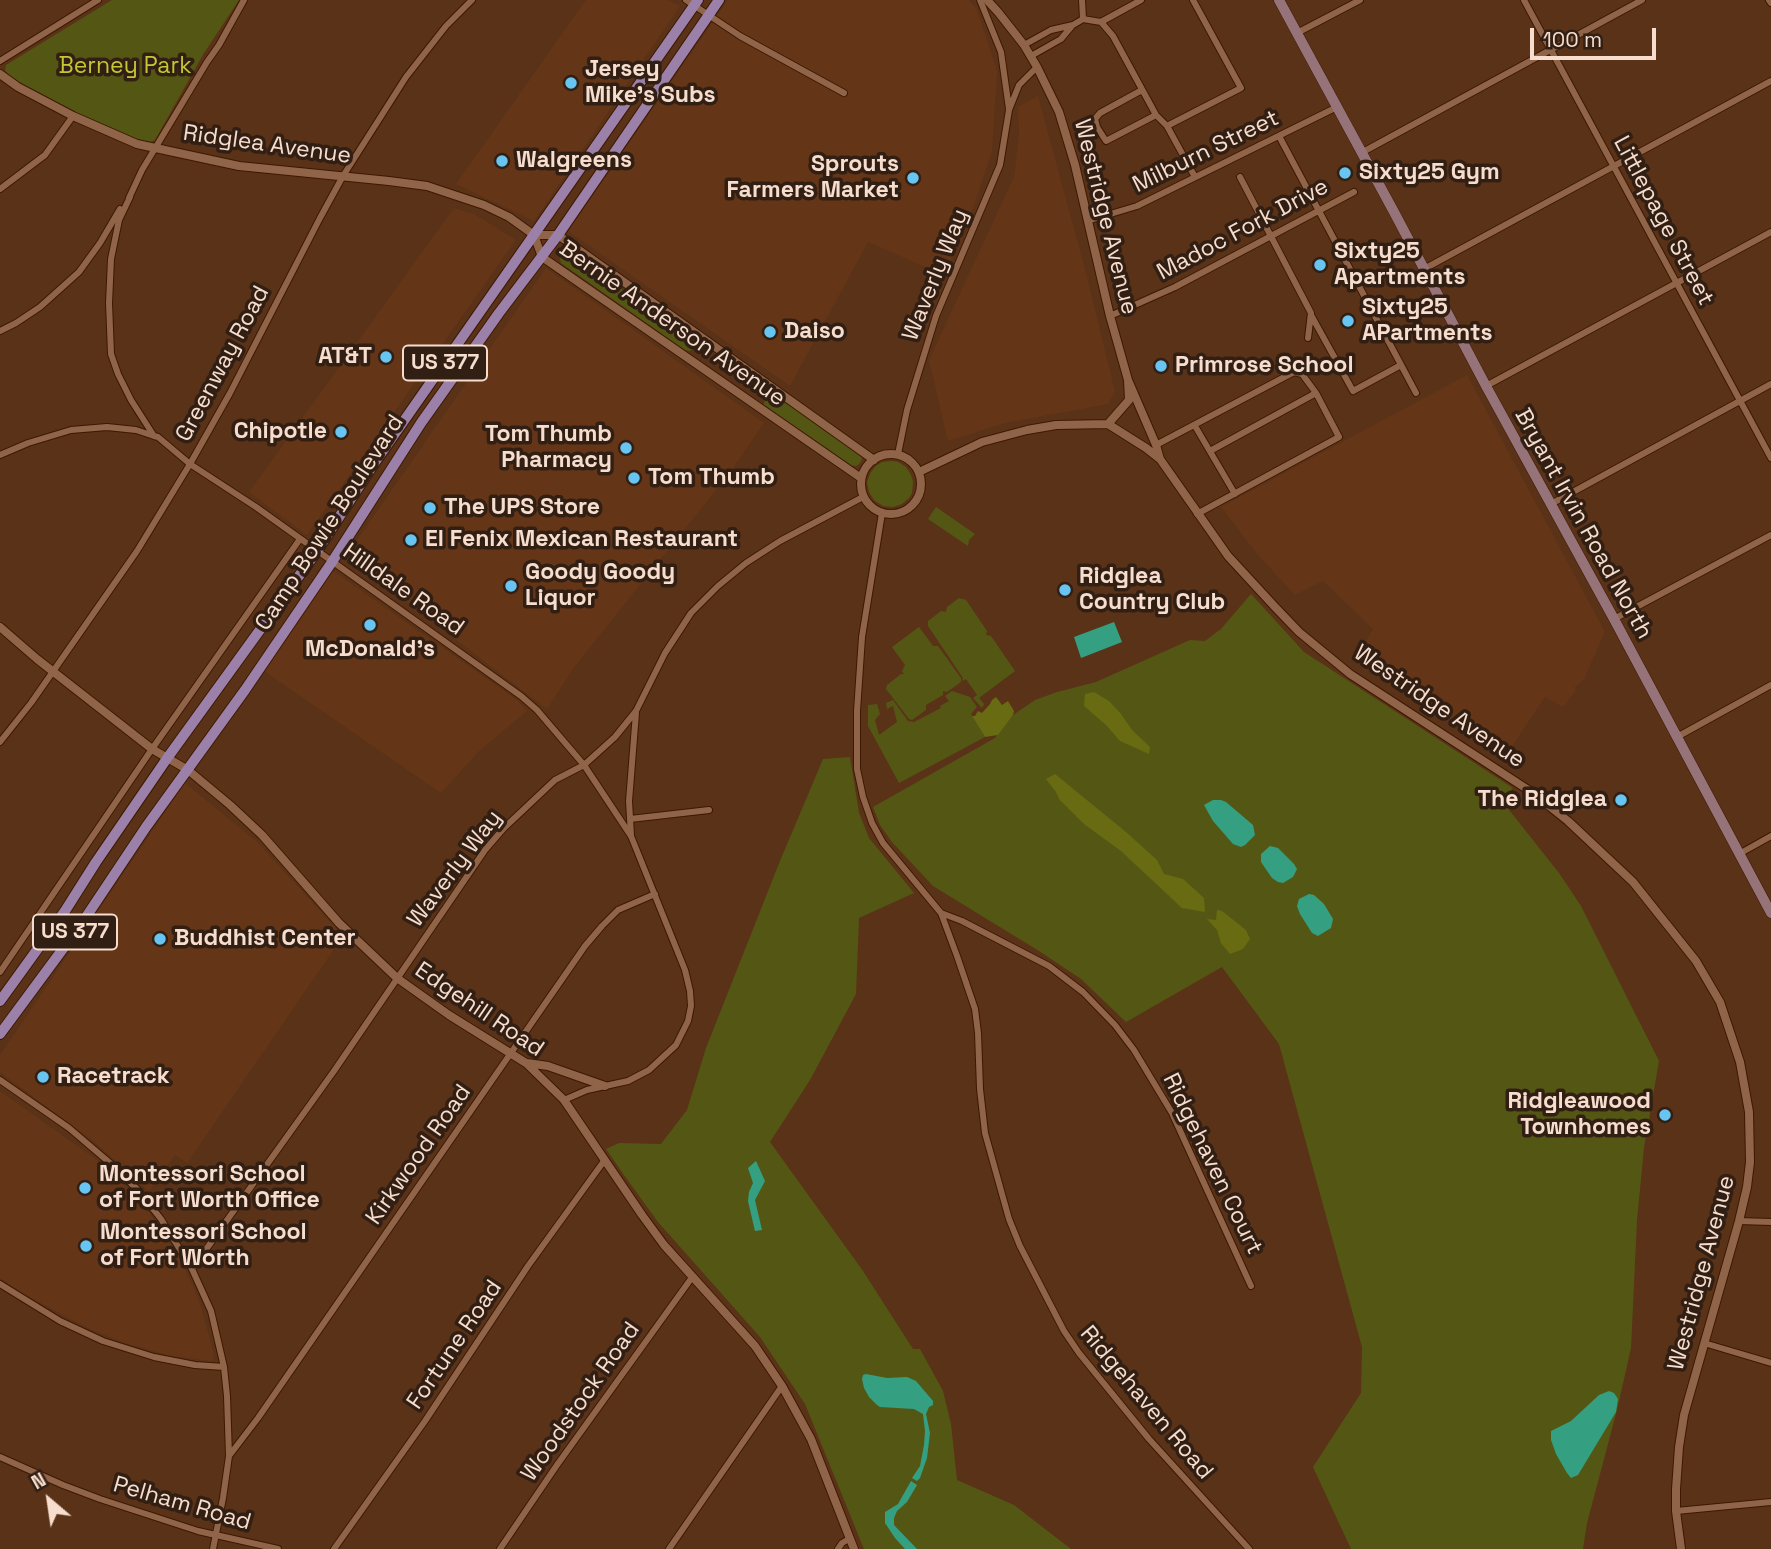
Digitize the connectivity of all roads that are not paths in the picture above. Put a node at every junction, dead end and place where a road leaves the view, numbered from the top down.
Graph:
1 (98, 0) edge
2 (244, 0) edge
3 (472, 0) edge
4 (719, 0) edge
5 (980, 0) edge
6 (987, 0) edge
7 (1082, 0) edge
8 (1141, 0) edge
9 (1193, 0) edge
10 (1279, 0) edge
11 (1360, 0) edge
12 (1524, 0) edge
13 (1642, 0) edge
14 (693, 2) edge
15 (709, 15) junction
16 (1083, 19) junction
17 (1101, 22) junction
18 (1073, 25) junction
19 (1297, 33) junction
20 (1024, 45) junction
21 (1551, 49) junction
22 (1031, 57) junction
23 (0, 61) edge
24 (1037, 67) junction
25 (0, 74) edge
26 (1771, 81) edge
27 (1142, 90) junction
28 (844, 93) dead end
29 (1337, 107) junction
30 (1009, 110) junction
31 (1156, 115) junction
32 (73, 116) junction
33 (1167, 127) junction
34 (1279, 136) junction
35 (155, 148) junction
36 (1361, 153) junction
37 (1614, 166) junction
38 (343, 176) junction
39 (1195, 177) junction
40 (1240, 177) dead end
41 (0, 189) edge
42 (1354, 192) dead end
43 (130, 197) junction
44 (1318, 211) junction
45 (1087, 221) junction
46 (1771, 232) edge
47 (534, 235) junction
48 (558, 235) junction
49 (1271, 237) junction
50 (542, 257) junction
51 (1424, 269) junction
52 (1676, 283) junction
53 (1311, 313) junction
54 (1110, 316) junction
55 (0, 331) edge
56 (1308, 338) dead end
57 (1401, 365) junction
58 (437, 374) junction
59 (1128, 380) junction
60 (1771, 384) edge
61 (1486, 386) junction
62 (1316, 393) junction
63 (1416, 393) dead end
64 (1740, 401) junction
65 (421, 423) junction
66 (1108, 424) junction
67 (1195, 426) junction
68 (154, 436) junction
69 (1156, 445) junction
70 (1210, 451) junction
71 (898, 454) junction
72 (0, 455) edge
73 (1771, 458) edge
74 (1160, 459) junction
75 (874, 460) junction
76 (190, 464) junction
77 (919, 472) junction
78 (861, 478) junction
79 (1235, 494) junction
80 (863, 497) junction
81 (1551, 504) junction
82 (882, 513) junction
83 (1197, 514) junction
84 (1771, 535) edge
85 (300, 539) junction
86 (317, 551) junction
87 (332, 562) junction
88 (1614, 619) junction
89 (0, 627) edge
90 (53, 671) junction
91 (1771, 685) edge
92 (636, 711) junction
93 (1677, 737) junction
94 (0, 742) edge
95 (152, 749) junction
96 (168, 757) junction
97 (584, 765) junction
98 (188, 770) junction
99 (709, 810) dead end
100 (630, 819) junction
101 (631, 836) junction
102 (1771, 836) edge
103 (1739, 854) junction
104 (655, 894) junction
105 (65, 911) junction
106 (941, 913) junction
107 (1771, 913) edge
108 (82, 923) junction
109 (0, 972) edge
110 (397, 978) junction
111 (0, 1001) edge
112 (0, 1034) edge
113 (510, 1054) junction
114 (526, 1063) junction
115 (0, 1080) edge
116 (605, 1086) junction
117 (564, 1100) junction
118 (604, 1160) junction
119 (1739, 1221) junction
120 (1771, 1223) edge
121 (192, 1269) junction
122 (693, 1276) junction
123 (0, 1284) edge
124 (1251, 1286) dead end
125 (1704, 1343) junction
126 (1771, 1363) edge
127 (224, 1367) junction
128 (782, 1386) junction
129 (229, 1456) junction
130 (0, 1457) edge
131 (1771, 1502) edge
132 (1676, 1511) junction
133 (216, 1535) junction
134 (849, 1539) junction
135 (213, 1549) edge
136 (278, 1549) edge
137 (334, 1549) edge
138 (499, 1549) edge
139 (669, 1549) edge
140 (838, 1549) edge
141 (854, 1549) edge
142 (1249, 1549) edge
143 (1681, 1549) edge

1 - 23 street
2 - 35 street
3 - 38 street, Greenway Road
4 - 15 main road, Camp Bowie Boulevard / US 377
5 - 30 street, Waverly Way
6 - 20 street, Westridge Avenue
7 - 16 street
8 - 17 street
9 - 33 street
10 - 19 main road
11 - 19 street
12 - 21 street, Littlepage Street
13 - 21 street
14 - 15 street
14 - 47 main road, Camp Bowie Boulevard / US 377
15 - 28 street
15 - 48 main road, Camp Bowie Boulevard / US 377
16 - 17 street
16 - 18 street
17 - 27 street
18 - 20 street
18 - 22 street
19 - 29 main road
20 - 22 street, Westridge Avenue
21 - 36 street
21 - 37 street, Littlepage Street
22 - 24 street, Westridge Avenue
24 - 30 street, Waverly Way
24 - 45 street, Westridge Avenue
25 - 32 street, Ridglea Avenue
26 - 37 street
27 - 31 street
27 - 31 street
29 - 34 street, Milburn Street
29 - 36 main road, Bryant Irvin Road North
30 - 71 street, Waverly Way
31 - 33 street
32 - 35 street, Ridglea Avenue
32 - 41 street
33 - 39 street
34 - 39 street, Milburn Street
34 - 44 street
35 - 38 street, Ridglea Avenue
35 - 43 street
36 - 51 main road, Bryant Irvin Road North
37 - 51 street
37 - 52 street, Littlepage Street
38 - 47 street, Ridglea Avenue
38 - 76 street, Greenway Road
39 - 45 street, Milburn Street
40 - 49 street
42 - 44 street, Madoc Fork Drive
43 - 55 street
43 - 68 street, Hilldale Road
44 - 49 street, Madoc Fork Drive
44 - 57 street
45 - 54 street, Westridge Avenue
46 - 52 street
47 - 48 street, Bernie Anderson Avenue
47 - 50 street, Bernie Anderson Avenue
47 - 58 main road, Camp Bowie Boulevard / US 377
48 - 50 main road, Camp Bowie Boulevard / US 377
48 - 75 street, Bernie Anderson Avenue
49 - 53 street
49 - 54 street, Madoc Fork Drive
50 - 65 main road, Camp Bowie Boulevard / US 377
50 - 78 street, Bernie Anderson Avenue
51 - 61 main road, Bryant Irvin Road North
52 - 61 street
52 - 64 street, Littlepage Street
53 - 56 street
53 - 57 street
54 - 59 street, Westridge Avenue
57 - 63 street
58 - 65 main road
58 - 86 main road, Camp Bowie Boulevard / US 377
59 - 66 street
59 - 69 street, Westridge Avenue
60 - 64 street
61 - 81 main road, Bryant Irvin Road North
62 - 67 street
62 - 70 street
62 - 79 street
64 - 73 street, Littlepage Street
64 - 81 street
65 - 87 main road, Camp Bowie Boulevard / US 377
66 - 74 street
66 - 77 street
67 - 69 street
67 - 70 street
68 - 72 street
68 - 76 street, Hilldale Road
69 - 74 street, Westridge Avenue
70 - 79 street
71 - 75 street
71 - 77 street
74 - 83 street, Westridge Avenue
75 - 78 street
76 - 85 street, Hilldale Road
76 - 90 street, Greenway Road
77 - 82 street
78 - 80 street
79 - 83 street
80 - 82 street
80 - 92 street, Waverly Way
81 - 88 main road, Bryant Irvin Road North
82 - 106 street, Ridgehaven Road
83 - 119 street, Westridge Avenue
84 - 88 street
85 - 86 street, Hilldale Road
85 - 95 street
86 - 87 street, Hilldale Road
86 - 96 main road, Camp Bowie Boulevard / US 377
87 - 97 street, Hilldale Road
87 - 98 main road, Camp Bowie Boulevard / US 377
88 - 93 main road, Bryant Irvin Road North
89 - 90 street, Edgehill Road
90 - 94 street, Greenway Road
90 - 95 street, Edgehill Road
91 - 93 street
92 - 97 street, Waverly Way
92 - 100 street, Hilldale Road
93 - 103 main road, Bryant Irvin Road North
95 - 96 street, Edgehill Road
95 - 109 street
96 - 98 street, Edgehill Road
96 - 105 main road, Camp Bowie Boulevard / US 377
97 - 101 street, Hilldale Road
97 - 110 street, Waverly Way
98 - 108 main road, Camp Bowie Boulevard / US 377
98 - 110 street, Edgehill Road
99 - 100 street
100 - 101 street, Hilldale Road
101 - 104 street, Hilldale Road
102 - 103 street
103 - 107 main road, Bryant Irvin Road North
104 - 113 street, Kirkwood Road
104 - 116 street, Hilldale Road
105 - 108 main road
105 - 111 main road, Camp Bowie Boulevard / US 377
106 - 124 street, Ridgehaven Court
106 - 142 street, Ridgehaven Road
108 - 112 main road, Camp Bowie Boulevard / US 377
110 - 113 street, Edgehill Road
110 - 121 street, Waverly Way
113 - 114 street, Edgehill Road
113 - 129 street, Kirkwood Road
114 - 116 street
114 - 117 street, Edgehill Road
115 - 121 street
116 - 117 street, Hilldale Road
117 - 118 street, Edgehill Road
118 - 122 street, Edgehill Road
118 - 137 street, Fortune Road
119 - 120 street
119 - 125 street, Westridge Avenue
121 - 127 street
122 - 128 street, Edgehill Road
122 - 138 street, Woodstock Road
123 - 127 street
125 - 126 street
125 - 132 street, Westridge Avenue
127 - 129 street
128 - 134 street, Edgehill Road
128 - 139 street
129 - 133 street
130 - 133 street, Pelham Road
131 - 132 street
132 - 143 street, Westridge Avenue
133 - 135 street
133 - 136 street, Pelham Road
134 - 140 street
134 - 141 street, Edgehill Road

